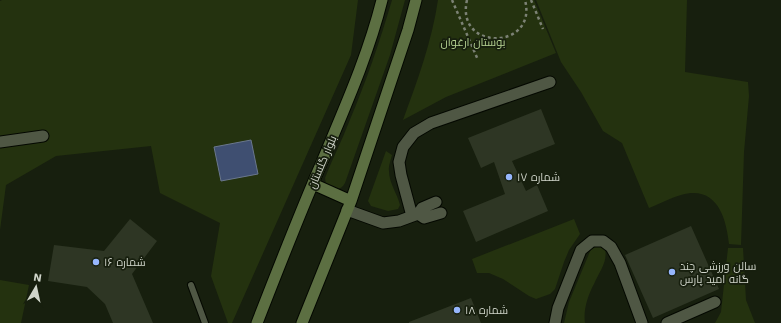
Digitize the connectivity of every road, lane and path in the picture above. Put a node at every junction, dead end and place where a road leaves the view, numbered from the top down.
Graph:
1 (382, 0) edge
2 (416, 0) edge
3 (452, 0) edge
4 (467, 0) edge
5 (525, 0) edge
6 (531, 0) edge
7 (468, 20) junction
8 (462, 23) junction
9 (542, 29) dead end
10 (478, 60) dead end
11 (550, 82) dead end
12 (43, 136) dead end
13 (0, 142) edge
14 (312, 184) junction
15 (349, 206) junction
16 (439, 208) dead end
17 (415, 215) junction
18 (191, 285) dead end
19 (715, 302) dead end
20 (205, 323) edge
21 (257, 323) edge
22 (302, 323) edge
23 (555, 323) edge
24 (642, 323) edge
25 (667, 323) edge

1 - 14 main road, بلوار گلستان
2 - 15 main road
3 - 8 path
4 - 7 path
5 - 7 path
6 - 9 path
7 - 8 path
8 - 10 path
11 - 17 street
12 - 13 street
14 - 15 main road
14 - 21 main road, بلوار گلستان
15 - 17 street
15 - 22 main road
16 - 17 street
18 - 20 lane
19 - 25 street
23 - 24 street

